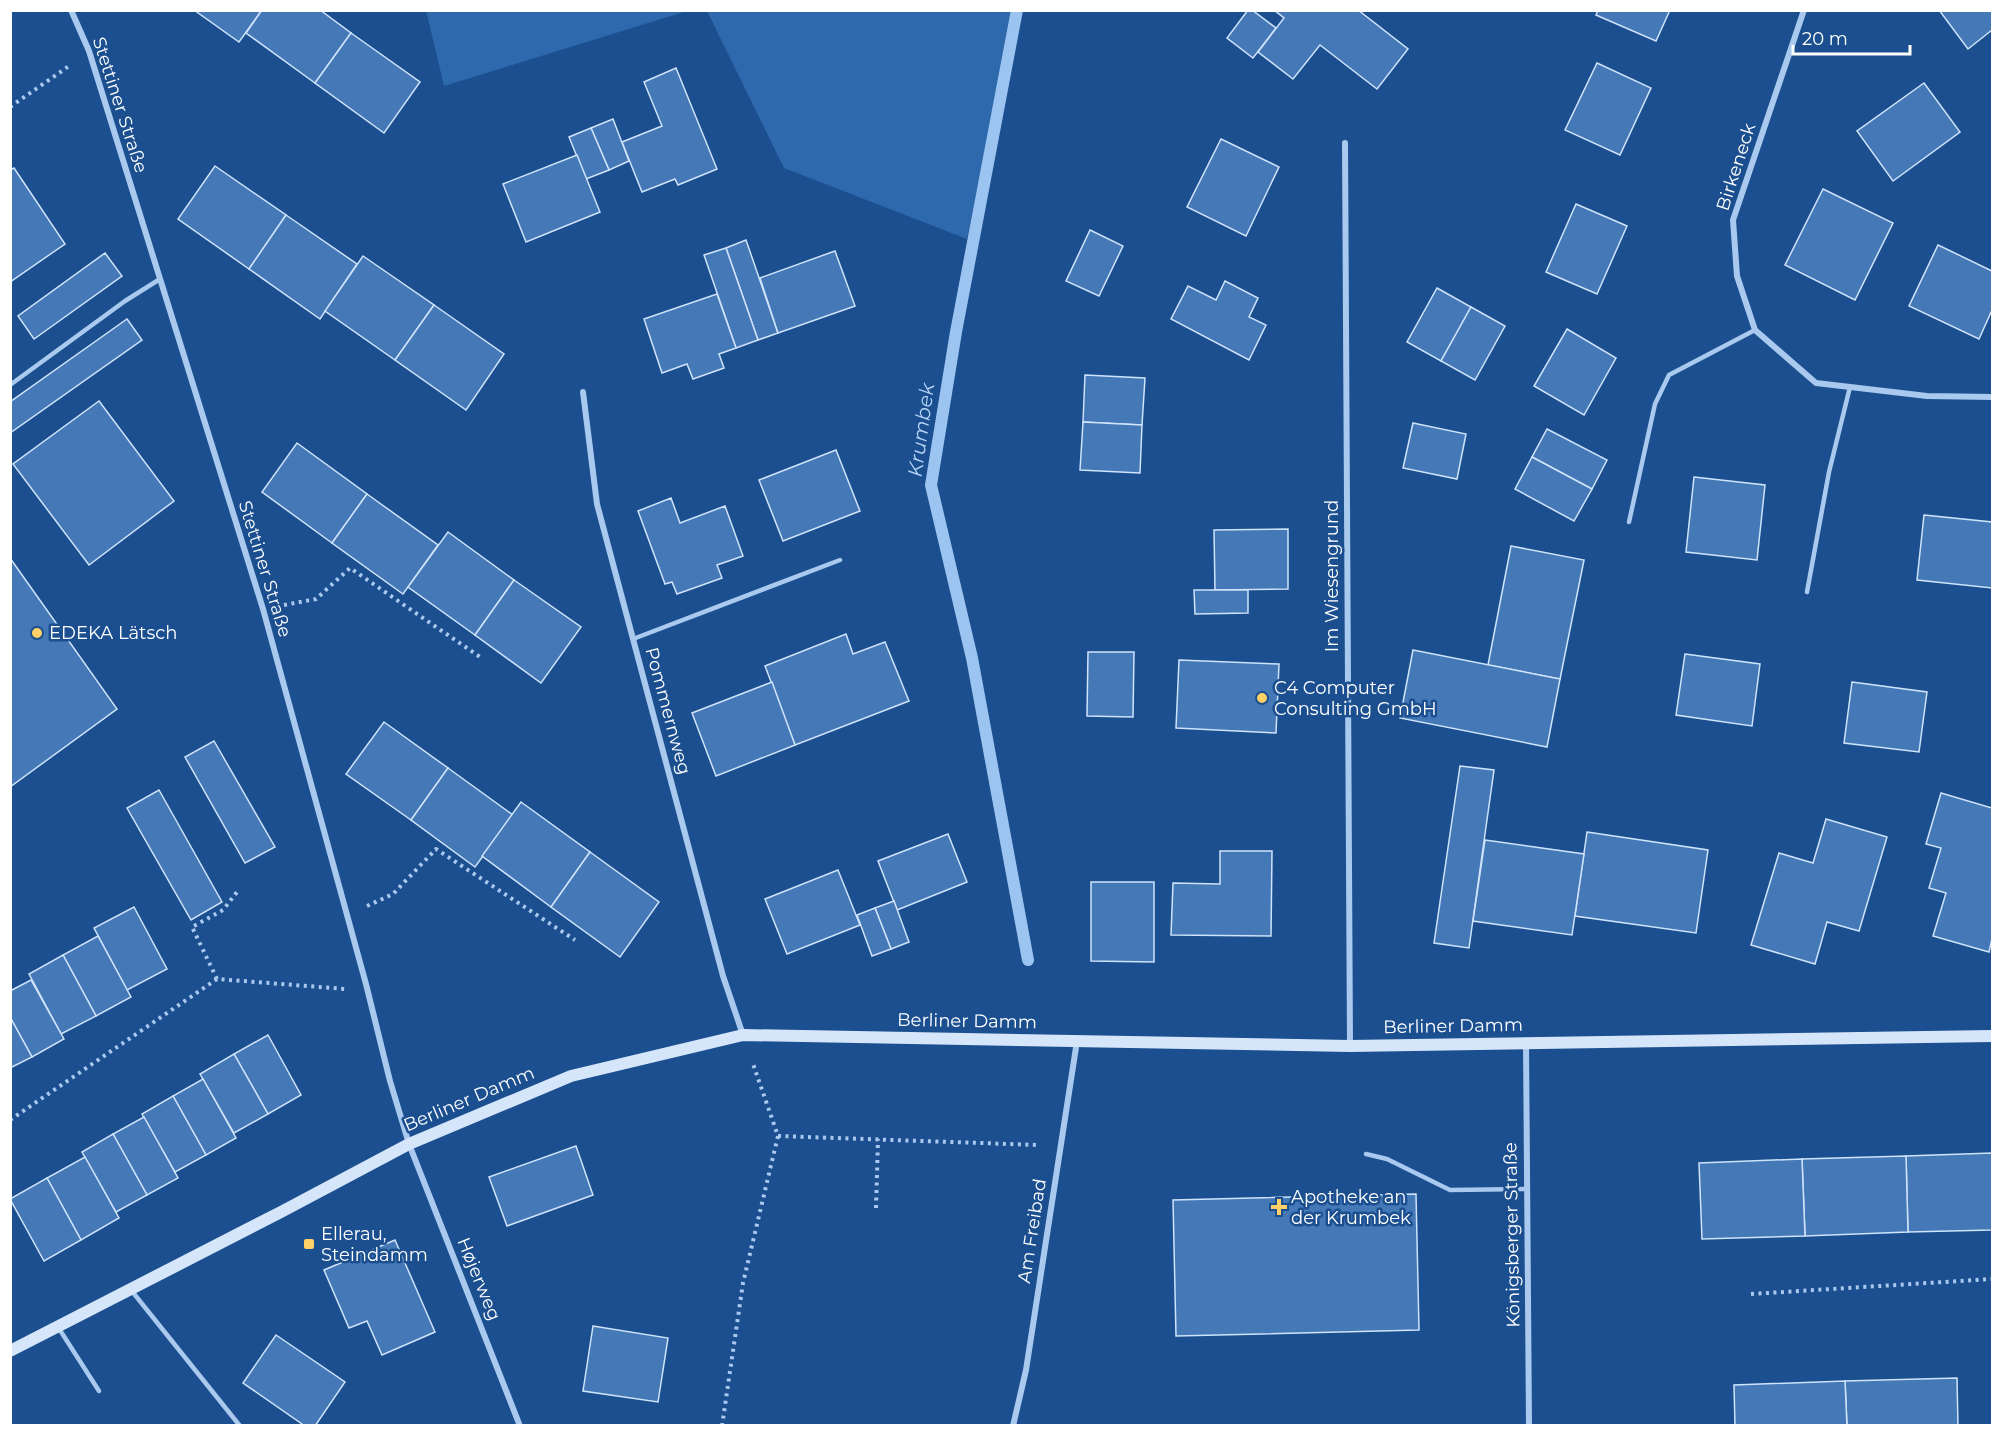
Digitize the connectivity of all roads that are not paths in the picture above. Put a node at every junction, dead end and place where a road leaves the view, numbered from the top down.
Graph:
1 (70, 10) edge
2 (1804, 10) edge
3 (1345, 143) dead end
4 (160, 279) junction
5 (1755, 330) junction
6 (10, 385) edge
7 (1850, 387) junction
8 (584, 392) dead end
9 (1992, 396) edge
10 (1629, 522) dead end
11 (840, 560) dead end
12 (1808, 592) dead end
13 (633, 639) junction
14 (742, 1035) junction
15 (1992, 1036) edge
16 (1077, 1041) junction
17 (1526, 1043) junction
18 (1350, 1046) junction
19 (409, 1144) junction
20 (1366, 1154) dead end
21 (1526, 1189) junction
22 (131, 1290) junction
23 (58, 1327) junction
24 (10, 1351) edge
25 (99, 1390) dead end
26 (240, 1425) edge
27 (520, 1425) edge
28 (1013, 1425) edge
29 (1529, 1425) edge

1 - 4 street, Stettiner Straße
2 - 5 street, Birkeneck
3 - 18 street, Im Wiesengrund
4 - 6 lane
4 - 19 street, Stettiner Straße
5 - 7 street
5 - 10 lane
7 - 9 street
7 - 12 lane
8 - 13 street, Pommernweg
11 - 13 lane
13 - 14 street, Pommernweg
14 - 16 main road, Berliner Damm
14 - 19 main road, Berliner Damm
15 - 17 main road, Berliner Damm
16 - 18 main road, Berliner Damm
16 - 28 street, Am Freibad
17 - 18 main road, Berliner Damm
17 - 21 street, Königsberger Straße
19 - 22 main road, Berliner Damm
19 - 27 street, Højerweg
20 - 21 lane
21 - 29 street, Königsberger Straße
22 - 23 main road, Berliner Damm
22 - 26 lane
23 - 24 main road, Berliner Damm
23 - 25 lane

